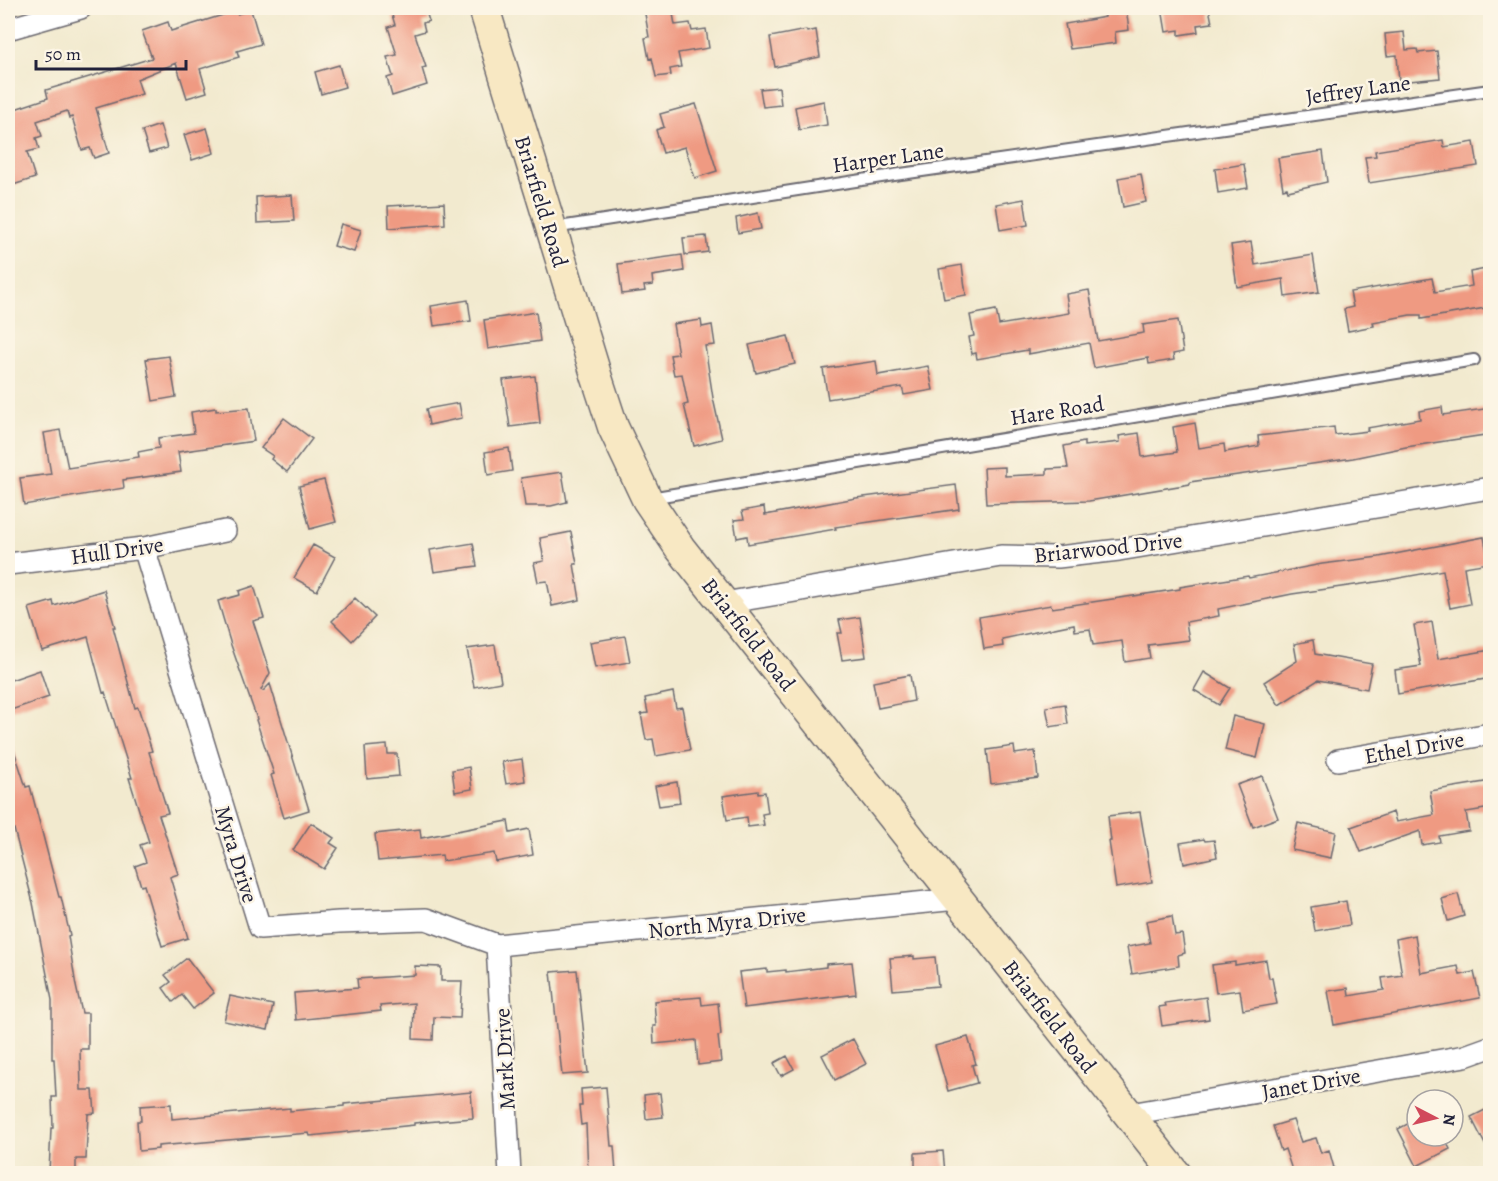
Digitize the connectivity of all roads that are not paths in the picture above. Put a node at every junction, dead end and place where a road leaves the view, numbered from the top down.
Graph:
1 (81, 8) edge
2 (484, 8) edge
3 (8, 29) edge
4 (1491, 90) edge
5 (1231, 128) joint
6 (550, 229) junction
7 (1474, 360) dead end
8 (1491, 488) edge
9 (647, 499) junction
10 (225, 531) dead end
11 (144, 548) junction
12 (8, 564) edge
13 (724, 603) junction
14 (1491, 734) edge
15 (1338, 760) dead end
16 (957, 899) junction
17 (497, 945) junction
18 (1491, 1047) edge
19 (1130, 1114) junction
20 (510, 1173) edge
21 (1176, 1173) edge

1 - 3 street
2 - 6 main road, Briarfield Road
4 - 5 lane, Jeffrey Lane
5 - 6 lane, Harper Lane
6 - 9 main road, Briarfield Road
7 - 9 lane, Hare Road
8 - 13 street, Briarwood Drive
9 - 13 main road, Briarfield Road
10 - 11 street, Hull Drive
11 - 12 street, Hull Drive
11 - 17 street, Myra Drive
13 - 16 main road, Briarfield Road
14 - 15 street, Ethel Drive
16 - 17 street, North Myra Drive
16 - 19 main road, Briarfield Road
17 - 20 street, Mark Drive
18 - 19 street, Janet Drive
19 - 21 main road, Briarfield Road

